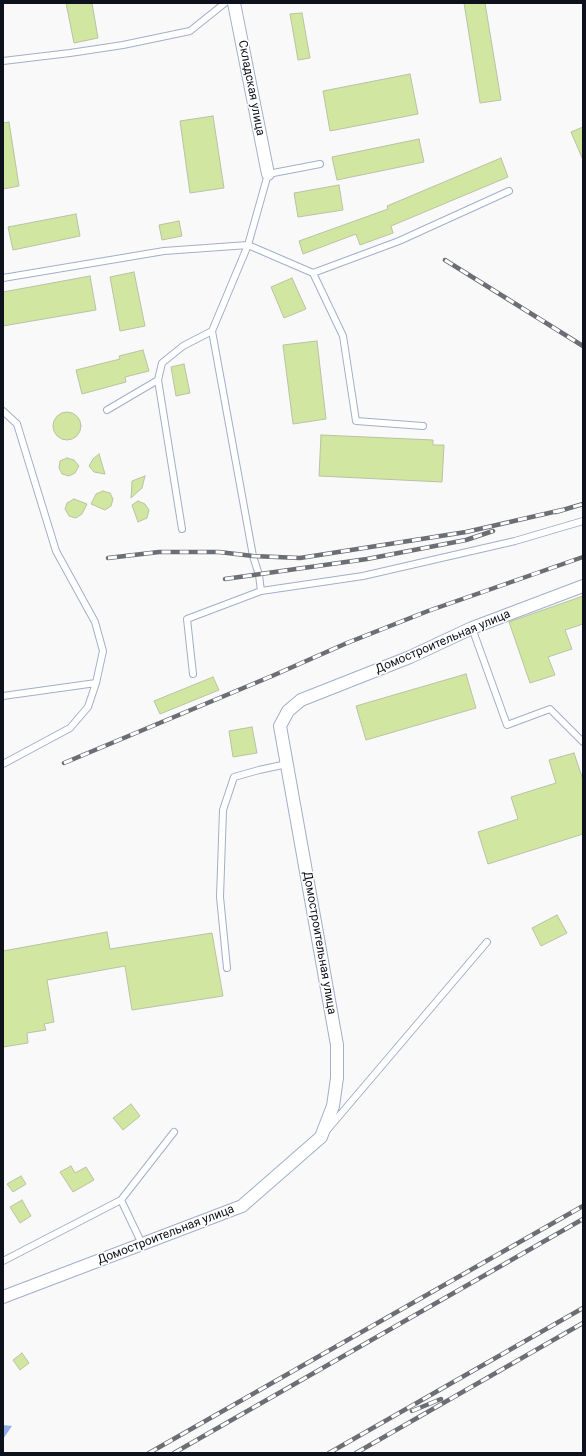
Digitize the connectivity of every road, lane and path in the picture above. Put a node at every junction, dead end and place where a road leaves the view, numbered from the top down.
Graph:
1 (225, 3) edge
2 (234, 3) edge
3 (3, 61) edge
4 (320, 164) dead end
5 (268, 174) junction
6 (509, 191) dead end
7 (248, 245) junction
8 (313, 273) junction
9 (3, 278) edge
10 (212, 331) junction
11 (158, 380) junction
12 (107, 410) dead end
13 (3, 411) edge
14 (423, 426) dead end
15 (583, 521) edge
16 (182, 529) dead end
17 (583, 586) edge
18 (261, 591) junction
19 (472, 628) junction
20 (193, 674) dead end
21 (96, 683) junction
22 (3, 696) edge
23 (583, 742) edge
24 (3, 764) edge
25 (287, 764) junction
26 (487, 942) dead end
27 (227, 968) dead end
28 (174, 1132) dead end
29 (321, 1137) junction
30 (121, 1200) junction
31 (142, 1244) junction
32 (3, 1261) edge
33 (3, 1298) edge

1 - 3 lane
2 - 5 street, Складская улица
4 - 5 lane
5 - 7 lane
6 - 8 lane
7 - 8 lane
7 - 9 lane
7 - 10 lane
8 - 14 lane
10 - 11 lane
10 - 18 lane
11 - 12 lane
11 - 16 lane
13 - 21 lane
15 - 18 lane
17 - 19 street, Домостроительная улица
18 - 20 lane
19 - 23 lane
19 - 25 street, Домостроительная улица
21 - 22 lane
21 - 24 lane
25 - 27 lane
25 - 29 street, Домостроительная улица
26 - 29 lane
28 - 30 lane
29 - 31 street, Домостроительная улица
30 - 31 lane
30 - 32 lane
31 - 33 street, Домостроительная улица

